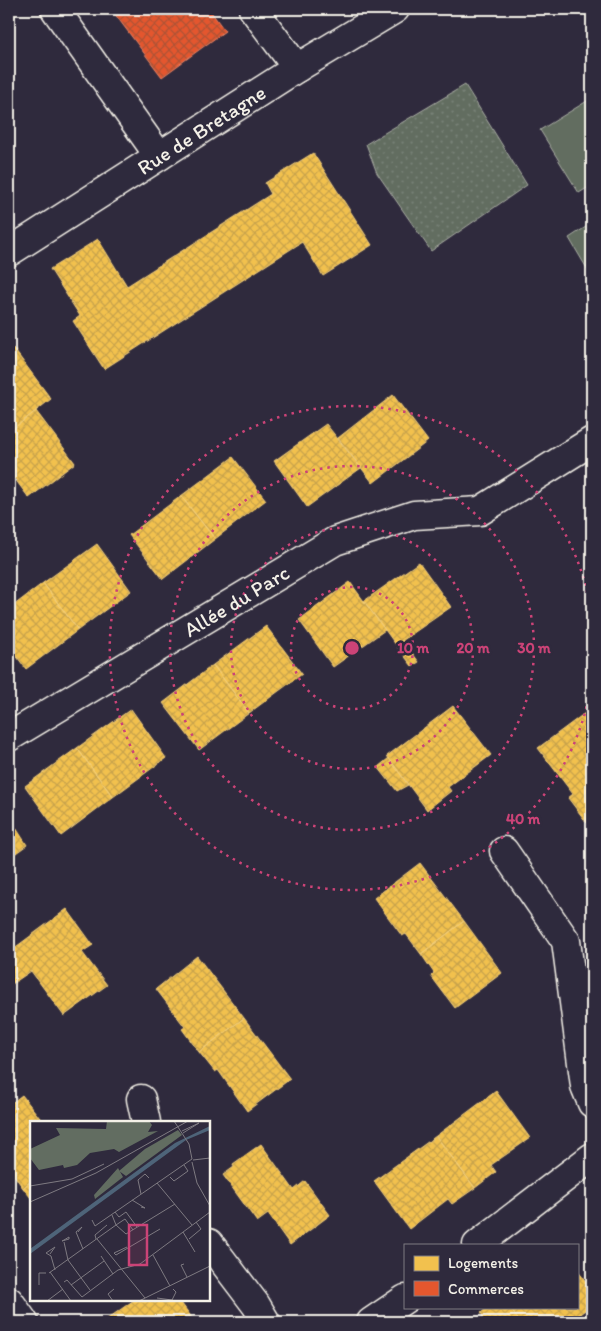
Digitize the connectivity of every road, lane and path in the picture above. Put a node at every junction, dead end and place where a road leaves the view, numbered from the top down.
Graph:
1 (55, 9) edge
2 (253, 9) edge
3 (395, 9) edge
4 (297, 68) junction
5 (159, 156) junction
6 (9, 252) edge
7 (592, 441) edge
8 (9, 737) edge
9 (504, 851) dead end
10 (592, 1103) edge
11 (592, 1157) edge
12 (210, 1244) edge
13 (478, 1244) edge
14 (404, 1300) edge
15 (9, 1301) edge
16 (24, 1322) edge
17 (266, 1322) edge
18 (371, 1322) edge

1 - 5 street
2 - 4 street
3 - 4 street, Rue de Bretagne
4 - 5 street, Rue de Bretagne
5 - 6 street, Rue de Bretagne
7 - 8 street, Allée du Parc
9 - 10 street
11 - 13 street
12 - 17 street
14 - 18 street
15 - 16 street

